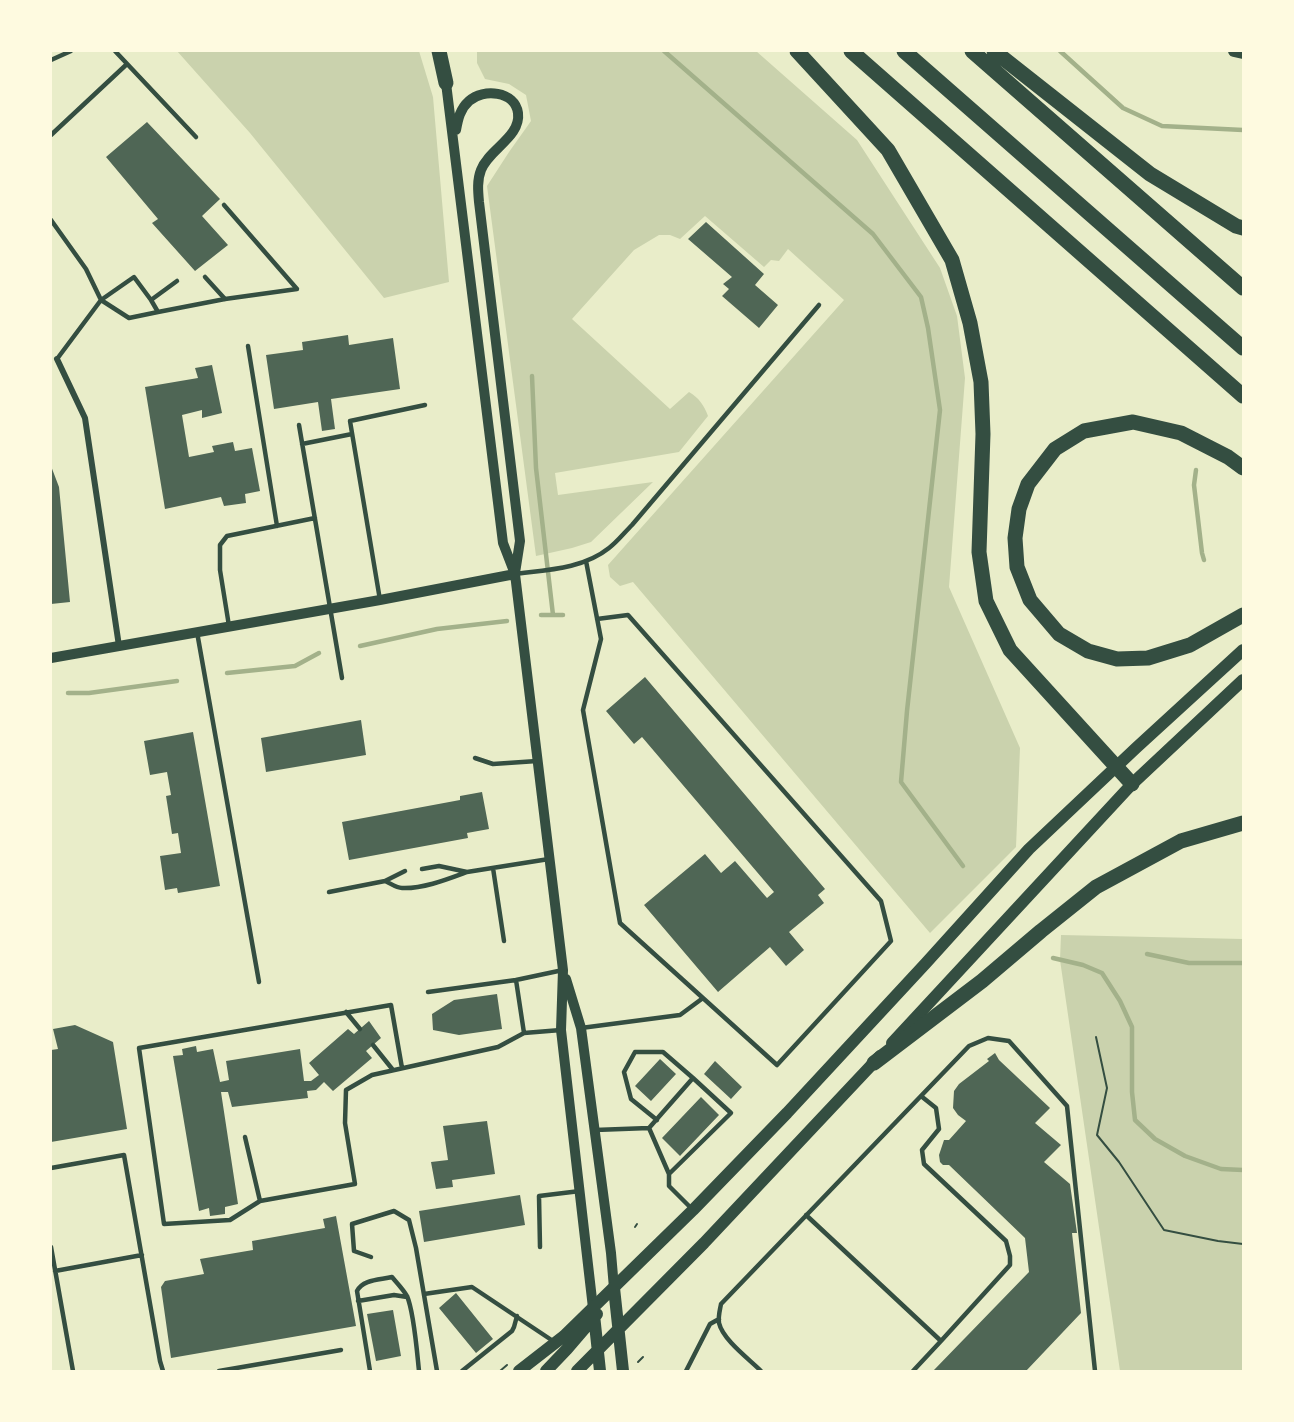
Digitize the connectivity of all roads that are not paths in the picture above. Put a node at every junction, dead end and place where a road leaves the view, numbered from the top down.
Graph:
1 (71, 51) edge
2 (115, 51) edge
3 (439, 51) edge
4 (797, 51) edge
5 (851, 51) edge
6 (904, 51) edge
7 (972, 51) edge
8 (994, 51) edge
9 (1234, 51) edge
10 (1243, 53) edge
11 (51, 60) edge
12 (127, 64) junction
13 (446, 83) joint
14 (51, 135) edge
15 (196, 137) dead end
16 (454, 139) junction
17 (224, 206) dead end
18 (51, 220) edge
19 (1243, 228) edge
20 (205, 277) dead end
21 (177, 281) dead end
22 (1243, 288) edge
23 (225, 299) junction
24 (101, 300) junction
25 (151, 300) junction
26 (819, 305) dead end
27 (158, 312) junction
28 (248, 346) dead end
29 (1243, 348) edge
30 (57, 359) joint
31 (1243, 396) edge
32 (425, 405) dead end
33 (299, 425) dead end
34 (352, 434) junction
35 (302, 444) junction
36 (1243, 468) edge
37 (315, 518) junction
38 (277, 526) junction
39 (586, 561) junction
40 (515, 574) junction
41 (381, 600) junction
42 (331, 609) junction
43 (1243, 615) edge
44 (597, 619) junction
45 (229, 626) junction
46 (197, 632) junction
47 (119, 646) junction
48 (1243, 650) edge
49 (51, 658) edge
50 (342, 678) dead end
51 (1243, 680) edge
52 (475, 758) dead end
53 (537, 761) junction
54 (1116, 766) junction
55 (1132, 784) junction
56 (1243, 823) edge
57 (549, 859) junction
58 (493, 868) junction
59 (422, 869) dead end
60 (405, 871) dead end
61 (467, 872) junction
62 (384, 881) junction
63 (329, 892) dead end
64 (504, 941) dead end
65 (563, 970) junction
66 (516, 980) junction
67 (259, 982) dead end
68 (428, 992) dead end
69 (703, 998) junction
70 (346, 1012) junction
71 (581, 1028) junction
72 (360, 1029) dead end
73 (561, 1030) junction
74 (524, 1033) junction
75 (373, 1045) dead end
76 (874, 1064) junction
77 (402, 1068) junction
78 (393, 1070) junction
79 (693, 1078) junction
80 (921, 1096) junction
81 (657, 1120) junction
82 (650, 1128) junction
83 (595, 1130) junction
84 (245, 1137) dead end
85 (51, 1168) edge
86 (669, 1173) junction
87 (580, 1191) junction
88 (260, 1201) junction
89 (693, 1210) junction
90 (806, 1215) junction
91 (51, 1247) edge
92 (540, 1247) dead end
93 (142, 1255) junction
94 (371, 1257) dead end
95 (55, 1271) junction
96 (614, 1288) junction
97 (424, 1294) junction
98 (407, 1297) junction
99 (358, 1301) junction
100 (594, 1312) junction
101 (516, 1316) junction
102 (719, 1319) junction
103 (618, 1330) junction
104 (941, 1341) junction
105 (555, 1342) junction
106 (341, 1350) dead end
107 (598, 1350) junction
108 (73, 1371) edge
109 (163, 1371) edge
110 (219, 1371) edge
111 (370, 1371) edge
112 (419, 1371) edge
113 (436, 1371) edge
114 (462, 1371) edge
115 (519, 1371) edge
116 (546, 1371) edge
117 (577, 1371) edge
118 (600, 1371) edge
119 (623, 1371) edge
120 (686, 1371) edge
121 (761, 1371) edge
122 (913, 1371) edge
123 (1095, 1371) edge

1 - 11 lane
2 - 12 lane
3 - 13 highway
4 - 54 highway
5 - 31 highway
6 - 29 highway
7 - 22 highway
8 - 19 highway
9 - 10 main road
12 - 14 lane
12 - 15 lane
13 - 16 street
16 - 40 street
16 - 40 street
17 - 23 lane
18 - 24 lane
20 - 23 lane
21 - 25 lane
23 - 27 lane
24 - 25 lane
24 - 27 lane
24 - 30 lane
25 - 27 lane
26 - 39 lane
28 - 38 lane
30 - 47 street
32 - 34 lane
33 - 35 lane
34 - 35 lane
34 - 41 lane
35 - 37 lane
36 - 43 highway
37 - 38 lane
37 - 42 lane
38 - 45 lane
39 - 40 lane
39 - 44 lane
40 - 41 street
40 - 53 street
41 - 42 street
42 - 45 street
42 - 50 lane
44 - 69 lane
44 - 69 lane
45 - 46 street
46 - 47 street
46 - 67 lane
47 - 49 street
48 - 54 main road
51 - 55 main road
52 - 53 lane
53 - 57 street
54 - 55 highway
54 - 89 main road
55 - 76 main road
56 - 76 highway
57 - 58 lane
57 - 65 street
58 - 61 lane
58 - 64 lane
59 - 61 lane
60 - 62 lane
61 - 62 lane
62 - 63 lane
65 - 66 lane
65 - 71 street
65 - 73 street
66 - 68 lane
66 - 74 lane
69 - 71 lane
70 - 72 lane
70 - 77 lane
70 - 88 lane
71 - 83 street
73 - 74 lane
73 - 87 street
74 - 77 lane
75 - 78 lane
76 - 103 main road
77 - 78 lane
78 - 88 lane
79 - 81 lane
79 - 81 lane
79 - 86 lane
80 - 90 lane
80 - 104 lane
80 - 123 lane
81 - 82 lane
82 - 83 lane
82 - 86 lane
83 - 96 street
84 - 88 lane
85 - 93 lane
86 - 89 lane
87 - 92 lane
87 - 100 street
89 - 96 main road
90 - 102 lane
90 - 104 lane
91 - 95 lane
93 - 95 lane
93 - 109 lane
94 - 97 lane
95 - 108 lane
96 - 100 main road
96 - 103 main road
97 - 101 lane
97 - 113 lane
98 - 99 lane
98 - 99 lane
98 - 112 lane
99 - 111 lane
100 - 105 main road
100 - 107 main road
100 - 116 main road
101 - 105 lane
101 - 114 lane
102 - 120 lane
102 - 121 lane
103 - 107 main road
103 - 119 main road
104 - 122 lane
105 - 115 main road
106 - 110 lane
107 - 117 main road
107 - 118 main road

